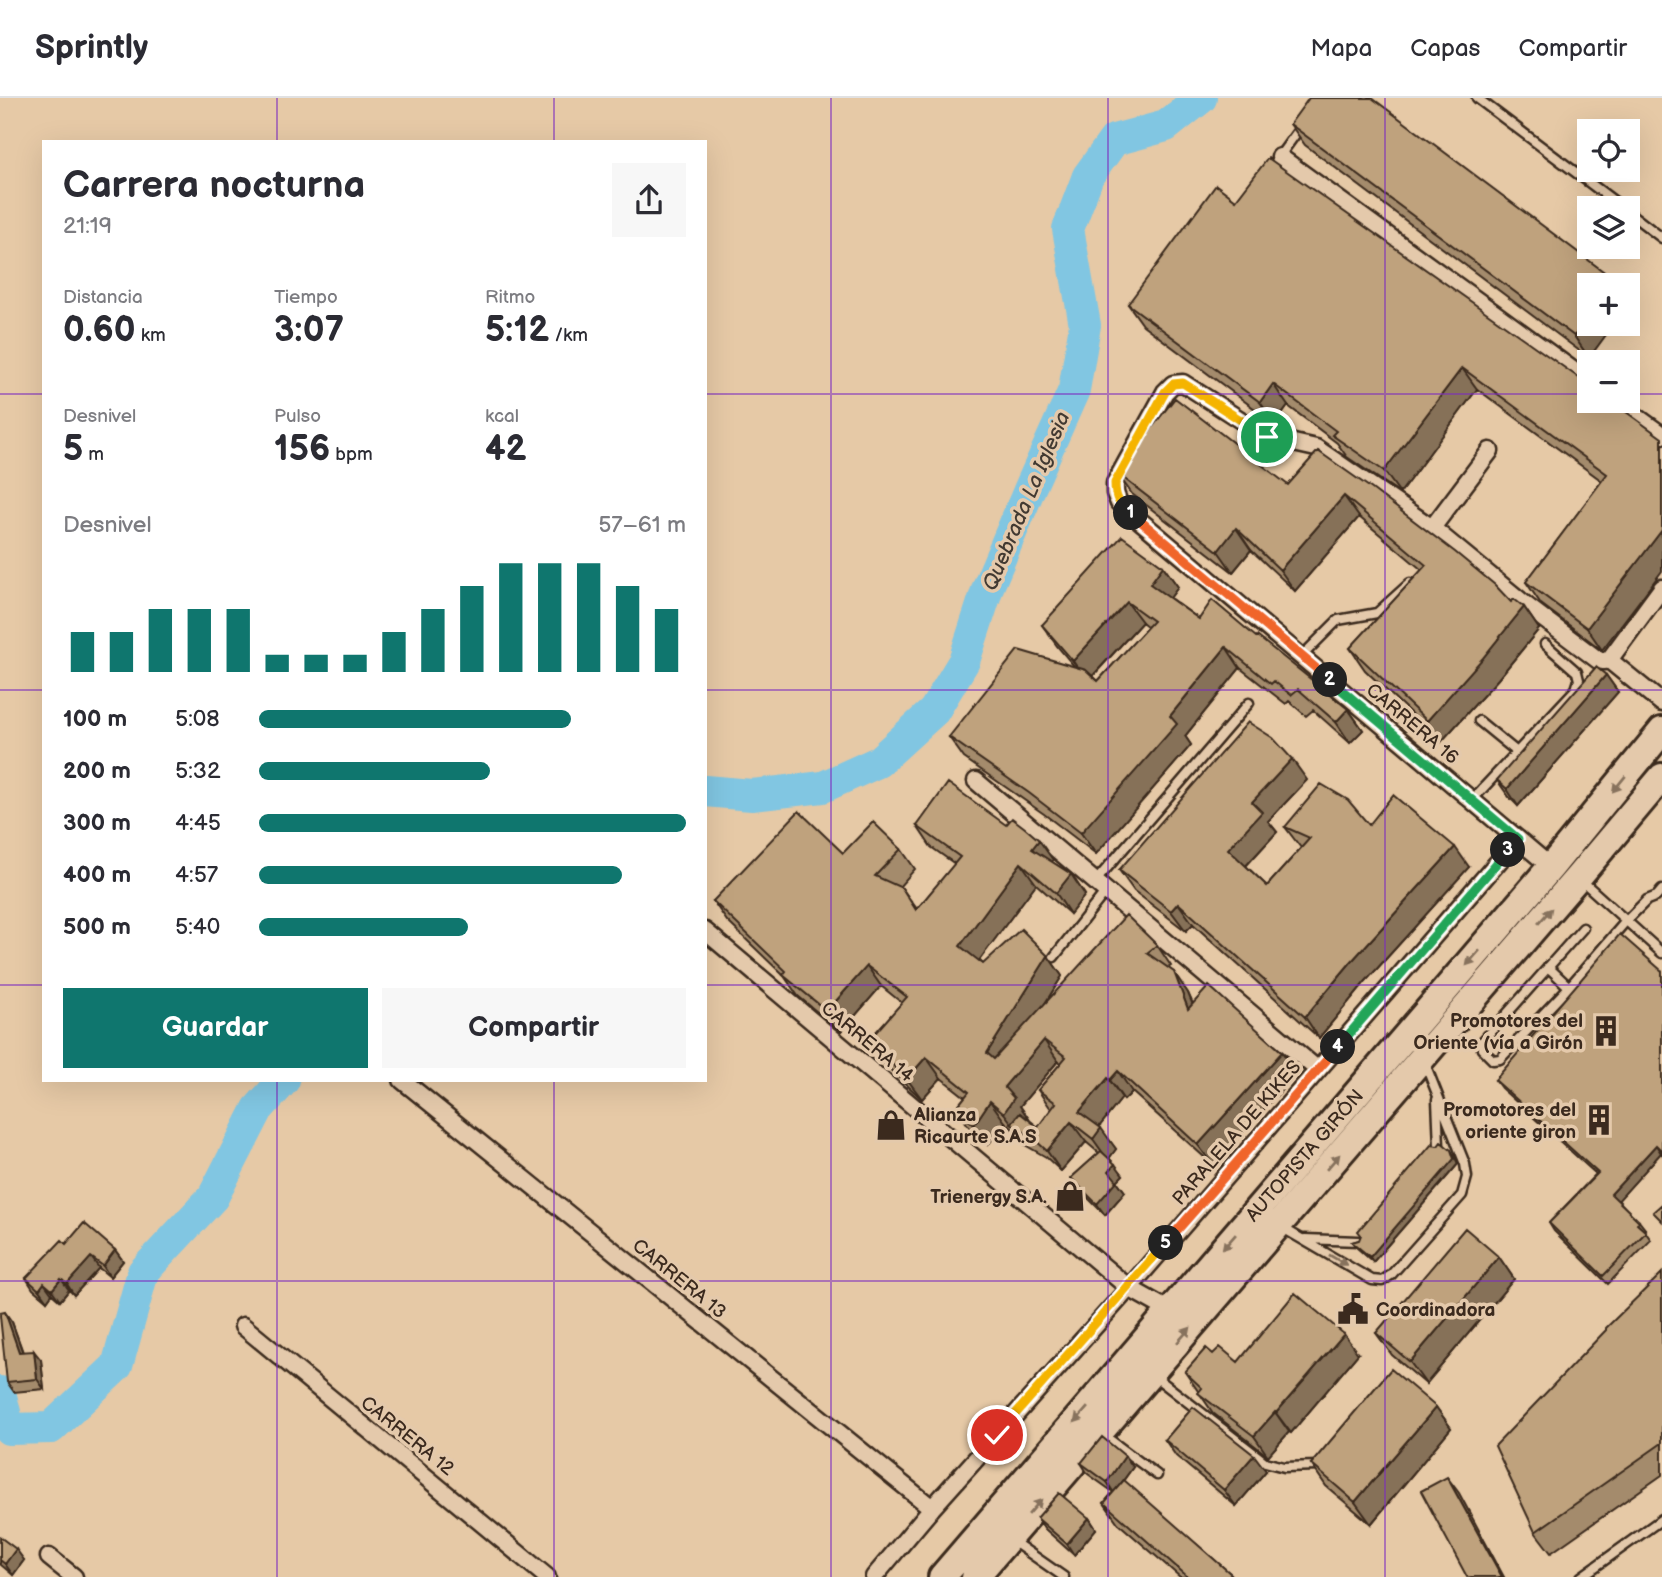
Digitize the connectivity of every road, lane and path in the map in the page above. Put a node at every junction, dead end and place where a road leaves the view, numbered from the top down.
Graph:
1 (1477, 98) edge
2 (1307, 118) edge
3 (1275, 162) joint
4 (1607, 196) edge
5 (1640, 221) edge
6 (1662, 238) edge
7 (1577, 374) edge
8 (1632, 413) edge
9 (1662, 435) edge
10 (1490, 451) dead end
11 (1432, 528) junction
12 (1410, 583) edge
13 (1662, 588) edge
14 (1545, 644) dead end
15 (1302, 656) junction
16 (1609, 660) junction
17 (1250, 703) dead end
18 (1662, 703) edge
19 (1479, 721) dead end
20 (1662, 731) edge
21 (1517, 752) junction
22 (1662, 777) edge
23 (975, 781) dead end
24 (1472, 800) junction
25 (1518, 839) junction
26 (1551, 867) junction
27 (1578, 877) junction
28 (1101, 887) junction
29 (1660, 895) edge
30 (1626, 921) junction
31 (1583, 928) dead end
32 (707, 933) edge
33 (1662, 953) edge
34 (1054, 957) dead end
35 (1548, 967) junction
36 (1569, 987) junction
37 (1423, 1057) junction
38 (1318, 1070) junction
39 (404, 1082) edge
40 (1437, 1093) junction
41 (1439, 1146) edge
42 (1279, 1226) junction
43 (1302, 1239) junction
44 (1358, 1241) edge
45 (1129, 1287) junction
46 (1170, 1311) junction
47 (243, 1326) dead end
48 (1151, 1373) junction
49 (1100, 1432) junction
50 (1318, 1466) edge
51 (1157, 1475) dead end
52 (932, 1508) junction
53 (1662, 1519) edge
54 (1008, 1538) junction
55 (49, 1557) dead end
56 (74, 1577) edge
57 (547, 1577) edge
58 (874, 1577) edge
59 (942, 1577) edge
60 (975, 1577) edge
61 (1064, 1577) edge
62 (1581, 1577) edge

1 - 4 lane
2 - 3 lane
3 - 7 street
5 - 6 lane
8 - 9 street
10 - 11 street
11 - 15 street, CARRERA 16
11 - 16 street
12 - 15 lane
13 - 16 street
14 - 21 lane
15 - 24 street, CARRERA 16
16 - 18 street
17 - 28 lane
19 - 21 lane
20 -> 26 highway, AUTOPISTA GIRÓN
21 - 24 lane
22 - 27 highway, AUTOPISTA GIRÓN
23 - 28 street
24 - 25 street, CARRERA 16
25 - 26 street, CARRERA 16
25 - 38 street, PARALELA DE KIKES
26 -> 46 highway, AUTOPISTA GIRÓN
27 - 30 lane
37 -> 27 highway, AUTOPISTA GIRÓN
28 - 34 lane
28 - 38 street
29 - 30 lane
30 - 33 lane
30 - 36 lane
31 - 35 lane
32 - 45 street, CARRERA 14
35 - 36 lane
35 - 36 lane
37 - 40 lane
42 -> 37 highway, AUTOPISTA GIRÓN
38 - 45 street, PARALELA DE KIKES
39 - 52 street, CARRERA 13
40 - 41 lane
43 -> 40 lane
42 - 43 lane
48 -> 42 highway, AUTOPISTA GIRÓN
43 - 44 lane
45 - 46 street, CARRERA 14
45 - 52 street, PARALELA DE KIKES
46 -> 59 highway, AUTOPISTA GIRÓN
47 - 57 street, CARRERA 12
48 - 49 highway, AUTOPISTA GIRÓN
48 - 50 lane
49 - 51 lane
54 -> 49 highway, AUTOPISTA GIRÓN
52 - 58 street, PARALELA DE KIKES
53 - 62 lane
54 - 60 highway, AUTOPISTA GIRÓN
54 - 61 lane
55 - 56 street

